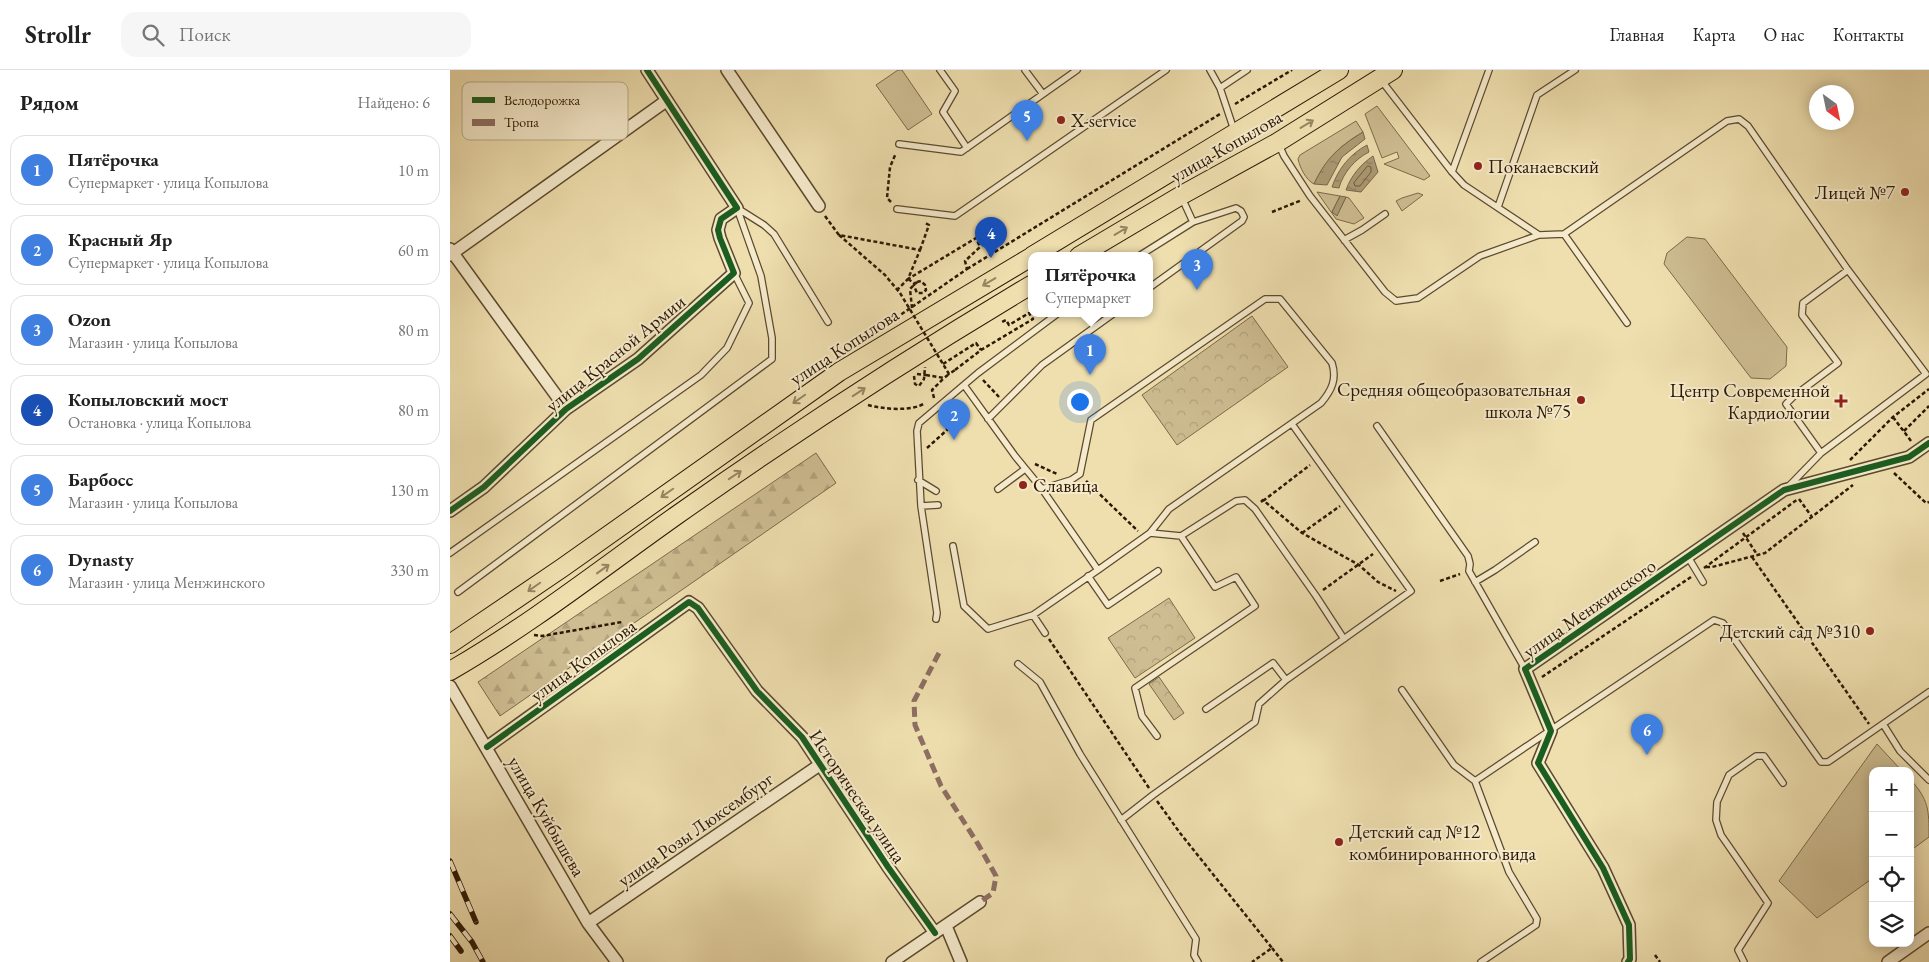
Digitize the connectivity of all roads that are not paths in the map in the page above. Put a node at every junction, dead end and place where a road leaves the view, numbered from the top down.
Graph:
1 (647, 70) edge
2 (727, 70) edge
3 (940, 70) edge
4 (1025, 70) edge
5 (1077, 70) edge
6 (1166, 70) edge
7 (1210, 70) edge
8 (1247, 70) edge
9 (1338, 70) edge
10 (1489, 70) edge
11 (1575, 70) edge
12 (1387, 74) edge
13 (1220, 88) junction
14 (1042, 94) junction
15 (666, 101) junction
16 (628, 128) edge
17 (1235, 134) junction
18 (610, 140) edge
19 (1278, 142) junction
20 (899, 144) dead end
21 (967, 148) junction
22 (1452, 172) junction
23 (1180, 196) junction
24 (819, 206) road end
25 (1498, 207) junction
26 (736, 208) junction
27 (897, 209) dead end
28 (1385, 214) dead end
29 (1192, 222) junction
30 (1539, 234) junction
31 (1564, 234) junction
32 (1344, 240) junction
33 (451, 252) edge
34 (1038, 252) edge
35 (1086, 252) edge
36 (1145, 252) edge
37 (1028, 258) edge
38 (1848, 270) junction
39 (734, 273) junction
40 (1153, 285) edge
41 (1028, 287) edge
42 (1053, 317) edge
43 (1109, 317) edge
44 (828, 322) dead end
45 (1627, 323) dead end
46 (964, 385) junction
47 (566, 409) junction
48 (988, 418) junction
49 (1292, 424) junction
50 (1377, 426) dead end
51 (1929, 443) edge
52 (1821, 453) junction
53 (1025, 469) junction
54 (918, 480) junction
55 (998, 489) dead end
56 (1042, 489) junction
57 (1784, 490) junction
58 (936, 491) dead end
59 (938, 505) dead end
60 (920, 506) junction
61 (450, 511) edge
62 (1150, 533) junction
63 (1181, 536) junction
64 (1535, 542) dead end
65 (953, 546) dead end
66 (450, 553) edge
67 (1688, 557) junction
68 (1098, 570) junction
69 (1158, 571) dead end
70 (1088, 576) junction
71 (1475, 582) junction
72 (1703, 582) dead end
73 (458, 592) dead end
74 (698, 608) joint
75 (1033, 615) junction
76 (936, 619) dead end
77 (1045, 633) road end
78 (1344, 639) junction
79 (457, 640) edge
80 (1018, 664) dead end
81 (1525, 669) junction
82 (450, 671) edge
83 (1286, 680) junction
84 (450, 686) edge
85 (1402, 690) dead end
86 (1929, 692) edge
87 (1206, 710) dead end
88 (1884, 724) junction
89 (1551, 731) junction
90 (1157, 736) dead end
91 (487, 748) junction
92 (821, 764) junction
93 (1929, 780) edge
94 (1475, 781) junction
95 (1783, 783) dead end
96 (1121, 820) junction
97 (980, 902) dead end
98 (588, 923) junction
99 (946, 926) junction
100 (935, 933) junction
101 (1929, 933) edge
102 (617, 962) edge
103 (892, 962) edge
104 (961, 962) edge
105 (1198, 962) edge
106 (1481, 962) edge
107 (1628, 962) edge
108 (1744, 962) edge
109 (1888, 962) edge

1 - 15 street
2 - 24 street
3 - 21 lane
4 - 14 lane
5 - 14 lane
6 - 27 lane
7 - 13 lane
8 - 13 lane
9 - 17 main road, улица Копылова
10 - 22 lane
11 - 25 lane
19 -> 12 main road, улица Копылова
12 - 22 lane
13 - 17 lane
14 - 21 lane
15 - 16 street
15 - 26 street
17 - 34 main road, улица Копылова
18 - 33 street
19 - 23 main road, улица Копылова
19 - 32 lane
20 - 21 lane
22 - 25 lane
23 - 29 lane
35 -> 23 main road, улица Копылова
25 - 30 lane
26 - 39 street
26 - 44 lane
26 - 73 lane
28 - 32 lane
29 - 36 lane
29 - 40 lane
30 - 31 lane
30 - 32 lane
31 - 38 lane
31 - 45 lane
33 - 47 street
37 -> 79 main road, улица Копылова
38 - 52 lane
38 - 52 lane
39 - 47 street, улица Красной Армии
39 - 66 lane
82 -> 41 main road
42 - 46 lane
43 - 48 lane
46 - 48 lane
46 - 54 lane
47 - 61 street, улица Красной Армии
48 - 53 lane
49 - 56 lane
49 - 62 lane
49 - 78 lane
50 - 71 lane
51 - 57 street, улица Менжинского
52 - 57 lane
53 - 55 lane
53 - 56 lane
54 - 58 lane
54 - 60 lane
56 - 68 lane
57 - 67 street, улица Менжинского
59 - 60 lane
60 - 76 lane
62 - 63 lane
62 - 68 lane
63 - 78 lane
63 - 90 lane
64 - 71 lane
65 - 75 lane
67 - 72 lane
67 - 81 street, улица Менжинского
68 - 70 lane
69 - 70 lane
70 - 75 lane
71 - 81 lane
74 - 91 street, улица Копылова
74 - 92 street, Историческая улица
75 - 77 lane
78 - 83 lane
80 - 96 lane
81 - 89 street, улица Менжинского
83 - 87 lane
83 - 96 lane
84 - 91 street, улица Куйбышева
85 - 94 lane
86 - 88 lane
88 - 89 lane
88 - 93 lane
89 - 94 lane
89 - 107 street
91 - 98 street, улица Куйбышева
92 - 98 street, улица Розы Люксембург
92 - 100 street, Историческая улица
94 - 106 lane
95 - 108 lane
96 - 105 lane
97 - 99 street
98 - 102 street, улица Куйбышева
99 - 100 street
99 - 104 street
100 - 103 street
101 - 109 street

